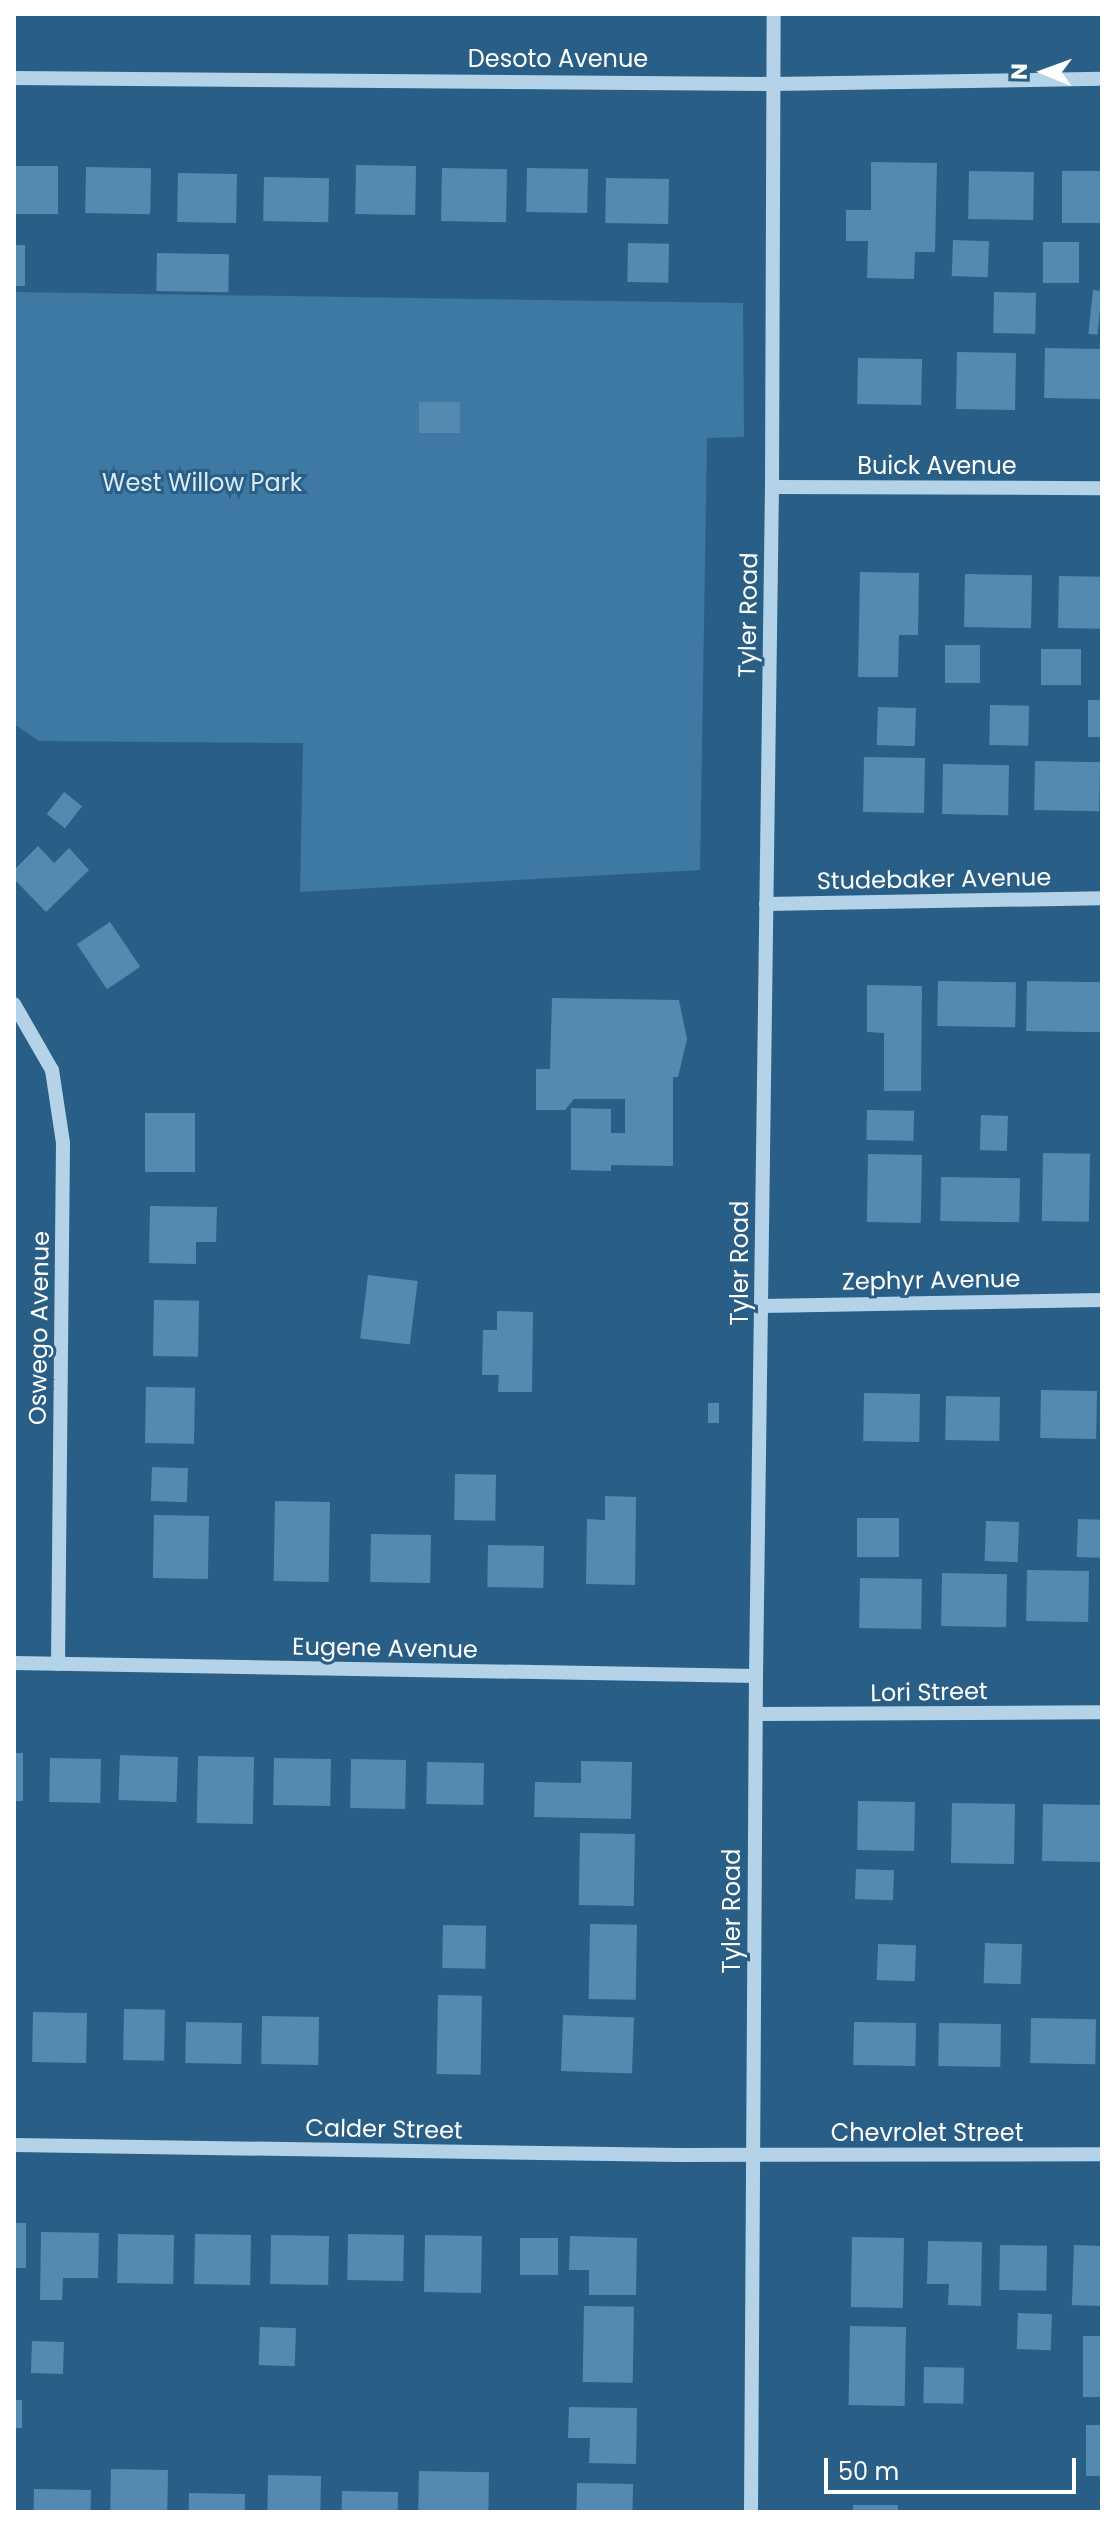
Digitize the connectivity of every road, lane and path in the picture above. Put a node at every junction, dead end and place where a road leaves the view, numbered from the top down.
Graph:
1 (774, 14) edge
2 (14, 78) edge
3 (1102, 79) edge
4 (773, 84) junction
5 (772, 487) junction
6 (1102, 488) edge
7 (1102, 898) edge
8 (766, 904) junction
9 (14, 1004) edge
10 (1102, 1300) edge
11 (762, 1306) junction
12 (14, 1663) edge
13 (58, 1664) junction
14 (756, 1676) junction
15 (1102, 1712) edge
16 (756, 1714) junction
17 (14, 2145) edge
18 (1102, 2154) edge
19 (752, 2156) junction
20 (751, 2512) edge

1 - 4 street, Tyler Road
2 - 4 street, Desoto Avenue
3 - 4 street, Desoto Avenue
4 - 5 street, Tyler Road
5 - 6 street, Buick Avenue
5 - 8 street, Tyler Road
7 - 8 street, Studebaker Avenue
8 - 11 street, Tyler Road
9 - 13 street, Oswego Avenue
10 - 11 street, Zephyr Avenue
11 - 14 street, Tyler Road
12 - 13 street, Eugene Avenue
13 - 14 street, Eugene Avenue
14 - 16 street, Tyler Road
15 - 16 street, Lori Street
16 - 19 street, Tyler Road
17 - 19 street, Calder Street
18 - 19 street, Chevrolet Street
19 - 20 street, Tyler Road

